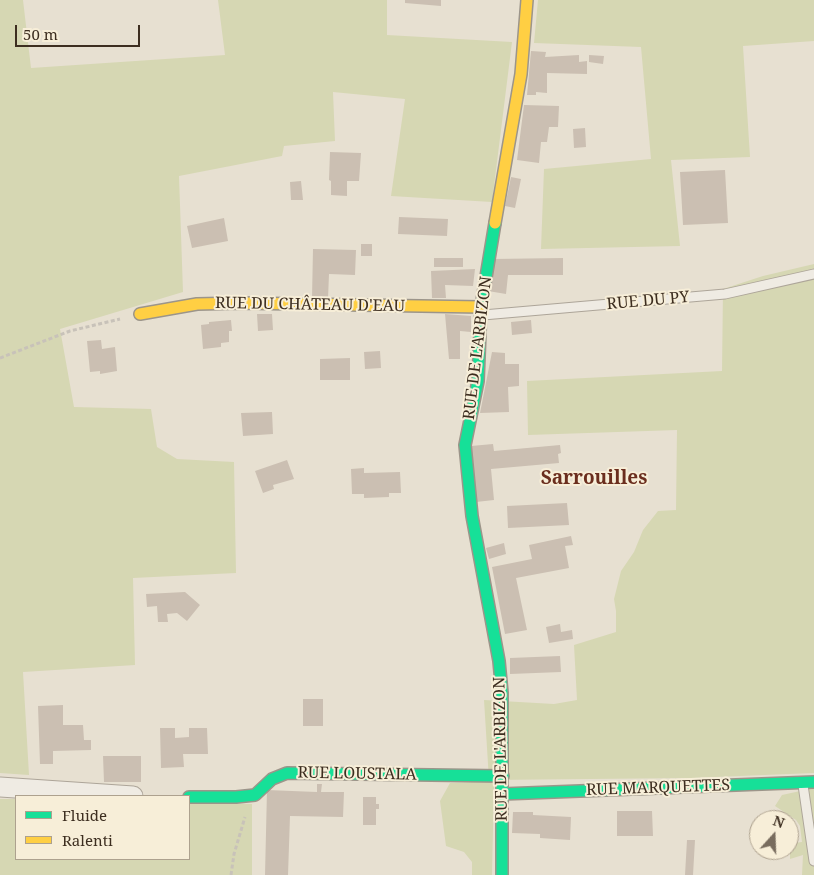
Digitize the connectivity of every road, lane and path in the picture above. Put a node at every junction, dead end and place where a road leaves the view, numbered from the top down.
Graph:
1 (527, 0) edge
2 (814, 274) edge
3 (481, 311) junction
4 (140, 314) joint
5 (0, 358) edge
6 (503, 776) junction
7 (808, 782) edge
8 (0, 786) edge
9 (502, 794) junction
10 (120, 795) edge
11 (256, 795) junction
12 (190, 797) edge
13 (814, 861) edge
14 (231, 875) edge
15 (502, 875) edge

1 - 3 street, RUE DE L'ARBIZON
2 - 3 lane, RUE DU PY
3 - 4 street, RUE DU CHÂTEAU D'EAU
3 - 6 street, RUE DE L'ARBIZON
4 - 5 path
6 - 9 street, RUE DE L'ARBIZON
6 - 11 street, RUE LOUSTALA
7 - 9 street, RUE MARQUETTES
7 - 13 lane
8 - 10 street
9 - 15 street, RUE DE L'ARBIZON
11 - 12 street
11 - 14 path

